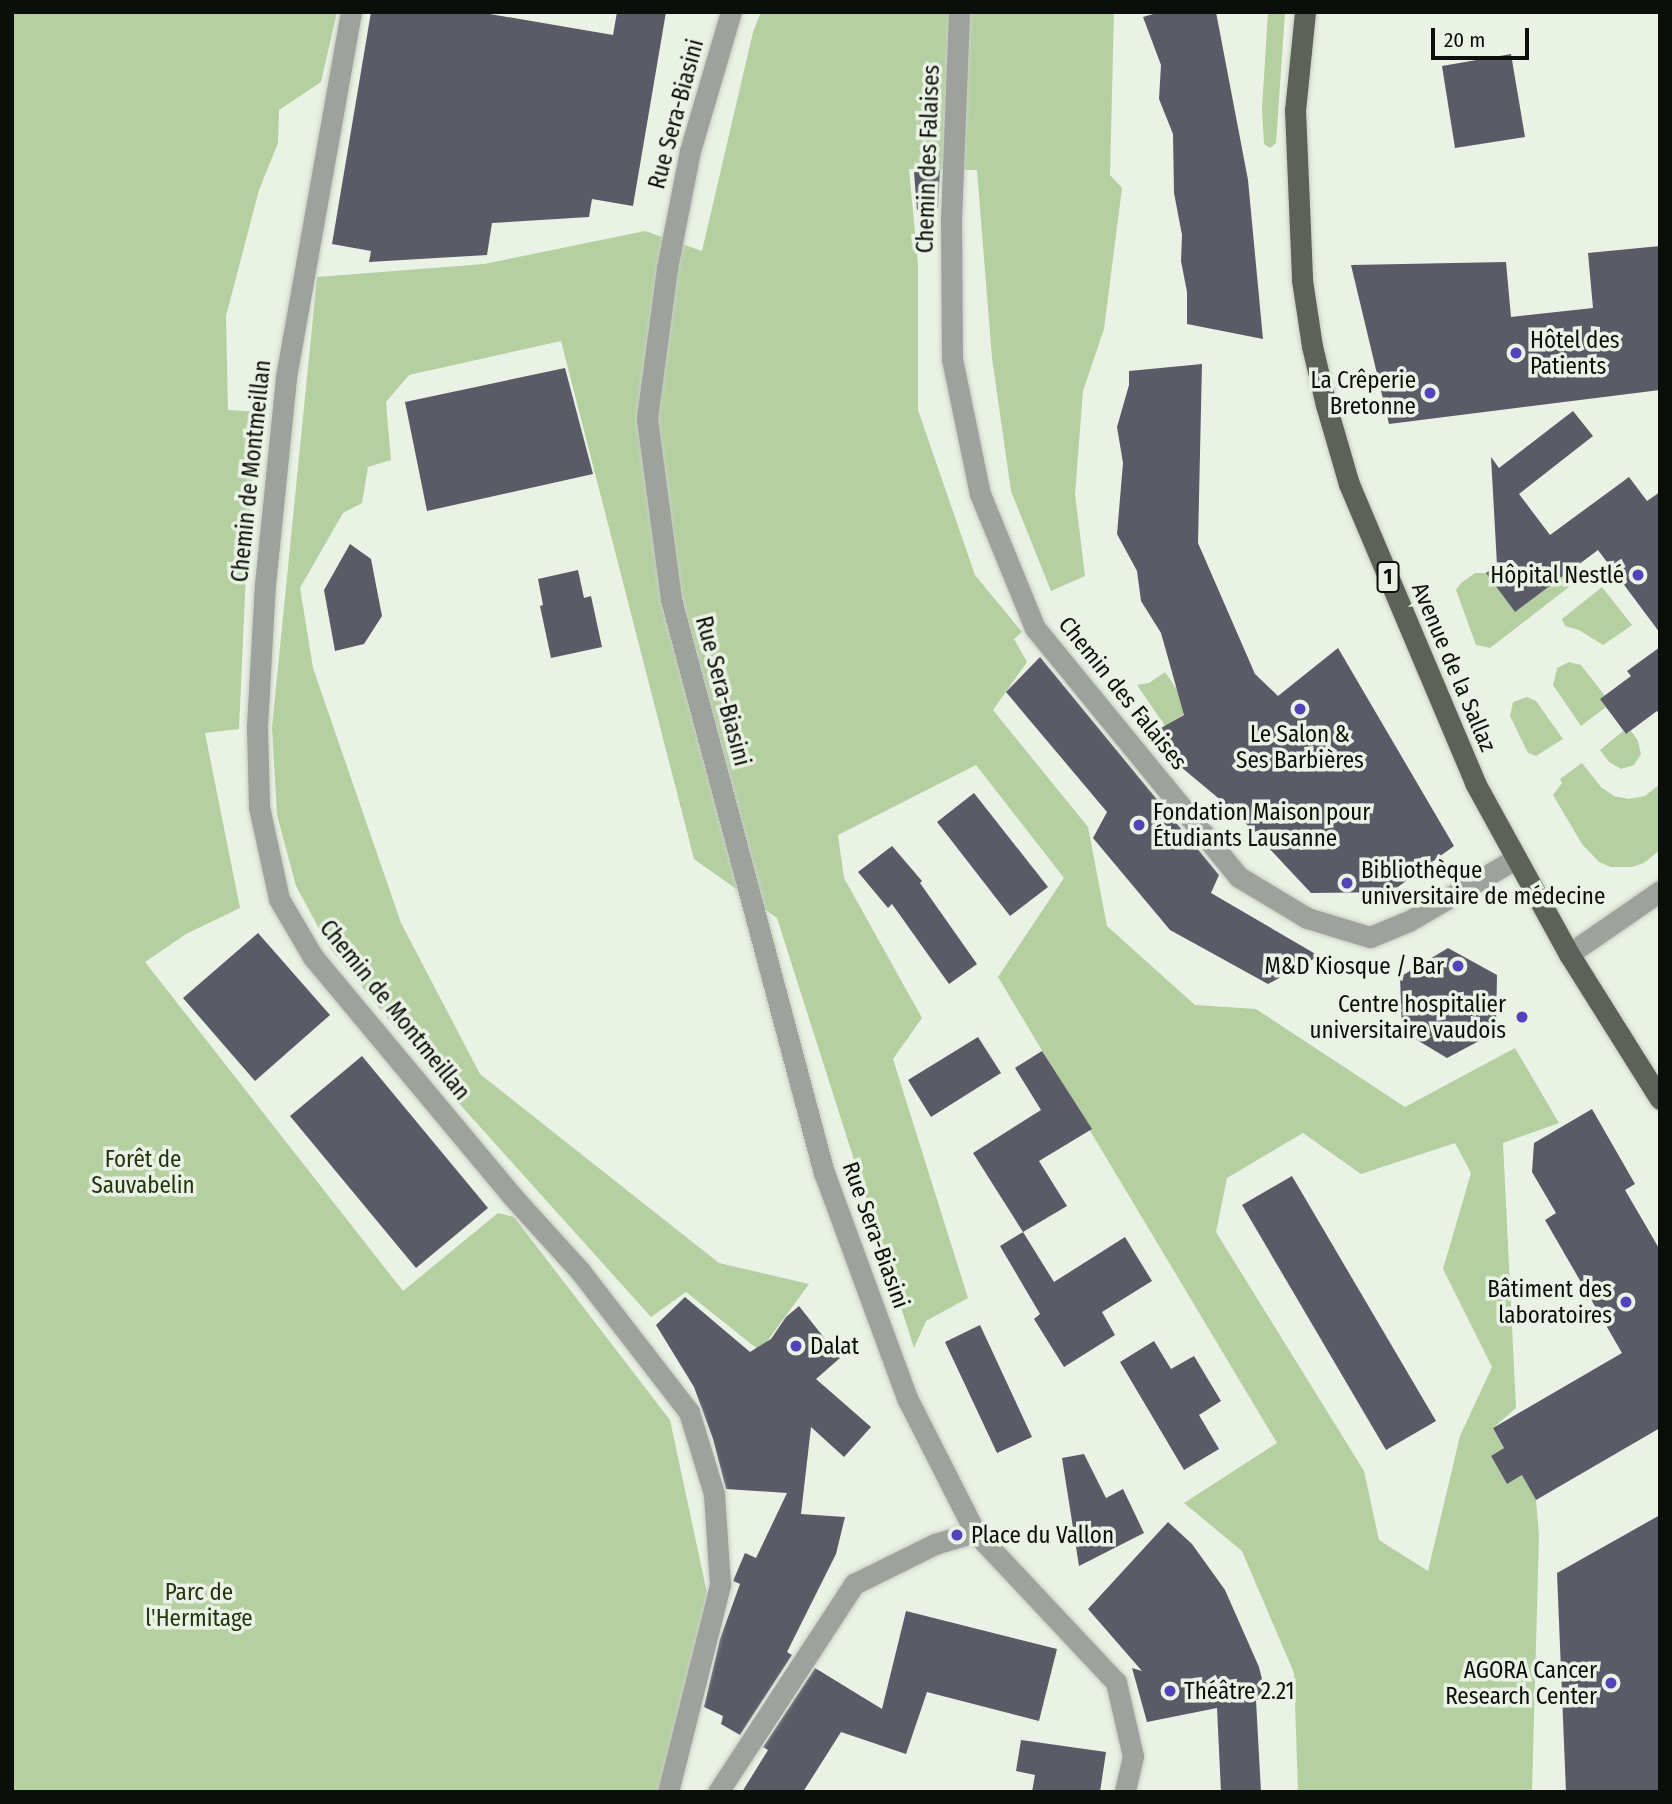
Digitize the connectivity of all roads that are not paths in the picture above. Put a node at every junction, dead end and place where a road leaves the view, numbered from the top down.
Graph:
1 (351, 12) edge
2 (731, 12) edge
3 (959, 12) edge
4 (1305, 12) edge
5 (1515, 859) junction
6 (1660, 891) edge
7 (1569, 954) junction
8 (1660, 1099) edge
9 (975, 1532) junction
10 (668, 1792) edge
11 (718, 1792) edge
12 (1125, 1792) edge

1 - 10 street, Chemin de Montmeillan
2 - 9 street, Rue Sera-Biasini
3 - 5 street, Chemin des Falaises
4 - 5 main road, Avenue de la Sallaz / 1
5 - 7 main road, Avenue de la Sallaz / 1
6 - 7 street
7 - 8 main road, 1
9 - 11 street
9 - 12 street

